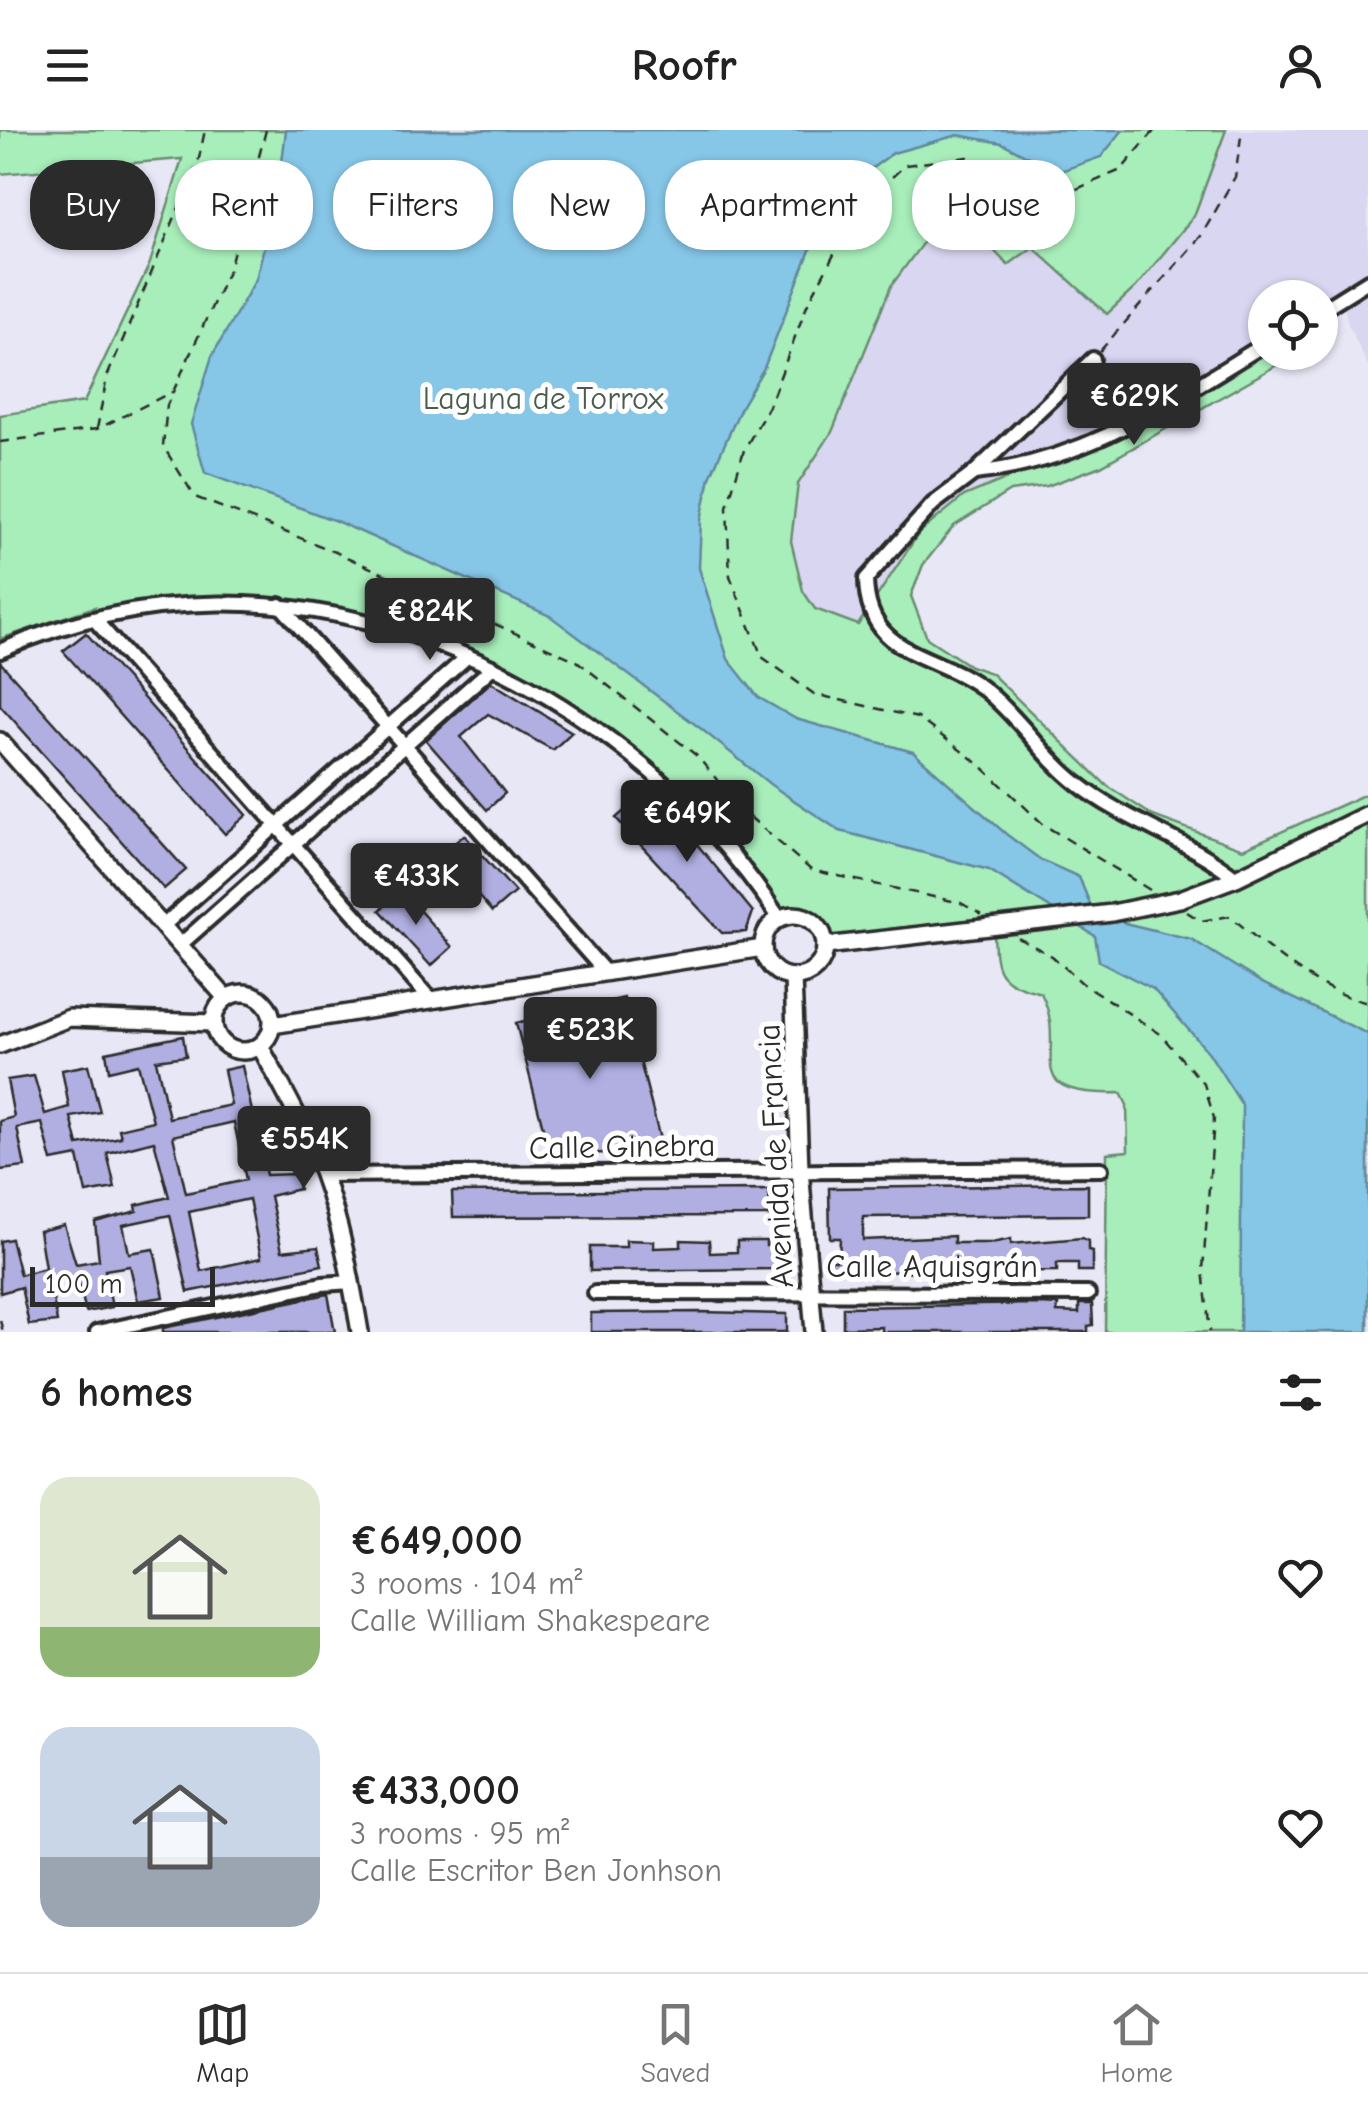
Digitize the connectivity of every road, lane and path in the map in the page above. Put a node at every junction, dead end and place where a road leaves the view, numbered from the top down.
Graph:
1 (205, 130) edge
2 (266, 130) edge
3 (1155, 130) edge
4 (1242, 130) edge
5 (1368, 281) edge
6 (1338, 299) edge
7 (1248, 354) edge
8 (1093, 359) joint
9 (173, 391) junction
10 (97, 429) junction
11 (0, 442) edge
12 (974, 473) junction
13 (280, 604) junction
14 (94, 619) junction
15 (0, 651) edge
16 (468, 656) junction
17 (494, 667) junction
18 (388, 727) junction
19 (0, 741) edge
20 (404, 746) junction
21 (1368, 814) edge
22 (276, 825) junction
23 (293, 844) junction
24 (1236, 878) junction
25 (1169, 902) junction
26 (780, 918) junction
27 (164, 924) junction
28 (1000, 926) junction
29 (180, 944) junction
30 (825, 946) junction
31 (763, 948) junction
32 (606, 973) junction
33 (793, 977) junction
34 (226, 998) junction
35 (431, 1000) junction
36 (1368, 1004) edge
37 (213, 1023) junction
38 (272, 1025) junction
39 (0, 1045) edge
40 (260, 1046) junction
41 (1101, 1169) dead end
42 (800, 1170) junction
43 (324, 1175) junction
44 (352, 1282) junction
45 (595, 1293) dead end
46 (810, 1293) junction
47 (1088, 1294) dead end
48 (0, 1320) edge
49 (3, 1332) edge
50 (96, 1332) edge
51 (360, 1332) edge
52 (814, 1332) edge
53 (1210, 1332) edge

1 - 10 path
2 - 9 path
3 - 25 path
4 - 8 path
5 - 6 street
7 - 12 street
8 - 12 street
9 - 10 path
9 - 28 path
10 - 11 path
12 - 24 street
13 - 14 street
13 - 16 street
13 - 18 street
14 - 15 street
14 - 22 street
16 - 17 street
16 - 18 street
17 - 20 street
17 - 26 street
18 - 20 street
18 - 22 street
19 - 27 street
20 - 23 street
20 - 32 street
21 - 24 street
22 - 23 street
22 - 27 street
23 - 29 street
23 - 35 street
24 - 25 street
25 - 28 street
25 - 36 path
26 - 30 street
26 - 31 street
27 - 29 street
28 - 30 street
28 - 53 path
29 - 34 street
30 - 33 street
31 - 32 street
31 - 33 street
32 - 35 street
33 - 42 street, Avenida de Francia
34 - 37 street
34 - 38 street
35 - 38 street
37 - 39 street
37 - 40 street
38 - 40 street
40 - 43 street
41 - 42 street, Calle Ginebra
42 - 43 street, Calle Ginebra
42 - 46 street, Avenida de Francia
43 - 44 street
44 - 50 street
44 - 51 street
45 - 46 street, Calle Aquisgrán
46 - 47 street, Calle Aquisgrán
46 - 52 street, Avenida de Francia
48 - 49 path

